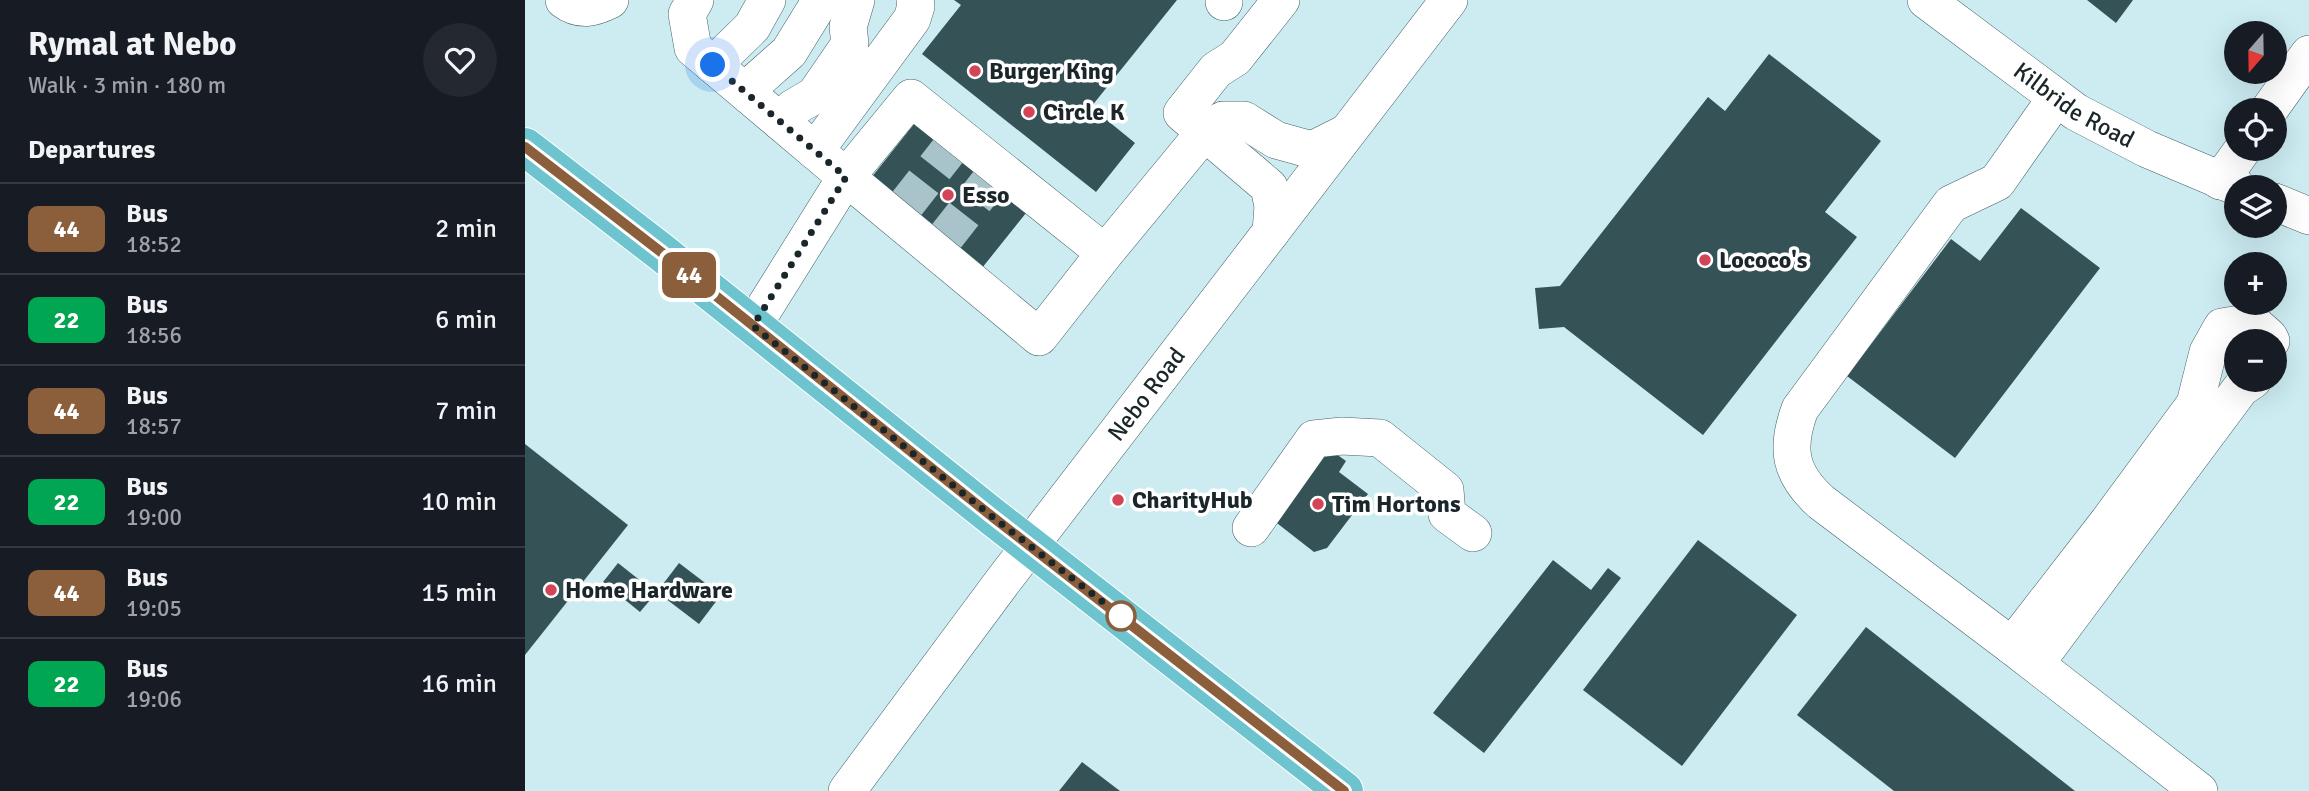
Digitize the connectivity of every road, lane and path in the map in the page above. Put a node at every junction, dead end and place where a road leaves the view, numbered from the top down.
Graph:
1 (564, 0) edge
2 (610, 0) edge
3 (695, 0) edge
4 (760, 0) edge
5 (767, 0) edge
6 (915, 0) edge
7 (1281, 0) edge
8 (1449, 0) edge
9 (1926, 0) edge
10 (819, 2) edge
11 (852, 14) edge
12 (2309, 54) edge
13 (713, 65) junction
14 (876, 71) junction
15 (745, 91) junction
16 (911, 98) junction
17 (2056, 98) junction
18 (2278, 98) edge
19 (787, 115) junction
20 (1204, 133) junction
21 (1346, 134) junction
22 (525, 147) edge
23 (815, 151) junction
24 (846, 177) junction
25 (2224, 182) edge
26 (2287, 207) edge
27 (2309, 216) edge
28 (1271, 232) junction
29 (1105, 253) junction
30 (753, 326) junction
31 (2260, 329) edge
32 (2238, 392) edge
33 (1460, 523) dead end
34 (1251, 528) dead end
35 (1031, 546) junction
36 (2024, 654) junction
37 (847, 791) edge
38 (1344, 791) edge
39 (2199, 791) edge

1 - 2 street
3 - 13 street
4 - 13 street
5 - 13 street
6 - 14 street
7 - 20 street
8 - 21 street, Nebo Road
9 - 17 street, Kilbride Road
10 - 15 street
11 - 19 street
12 - 18 street
13 - 15 street
14 - 16 street
14 - 23 street
15 - 19 street
16 - 24 street
16 - 29 street
17 - 25 street, Kilbride Road
17 - 36 street
19 - 23 street
20 - 21 street
20 - 28 street
20 - 29 street
21 - 28 street, Nebo Road
22 - 30 main road
23 - 24 street
24 - 29 street
24 - 30 street
26 - 27 street
28 - 35 street, Nebo Road
30 - 35 main road
31 - 36 street
32 - 36 street
33 - 34 street
35 - 37 street, Nebo Road
35 - 38 main road
36 - 39 street

